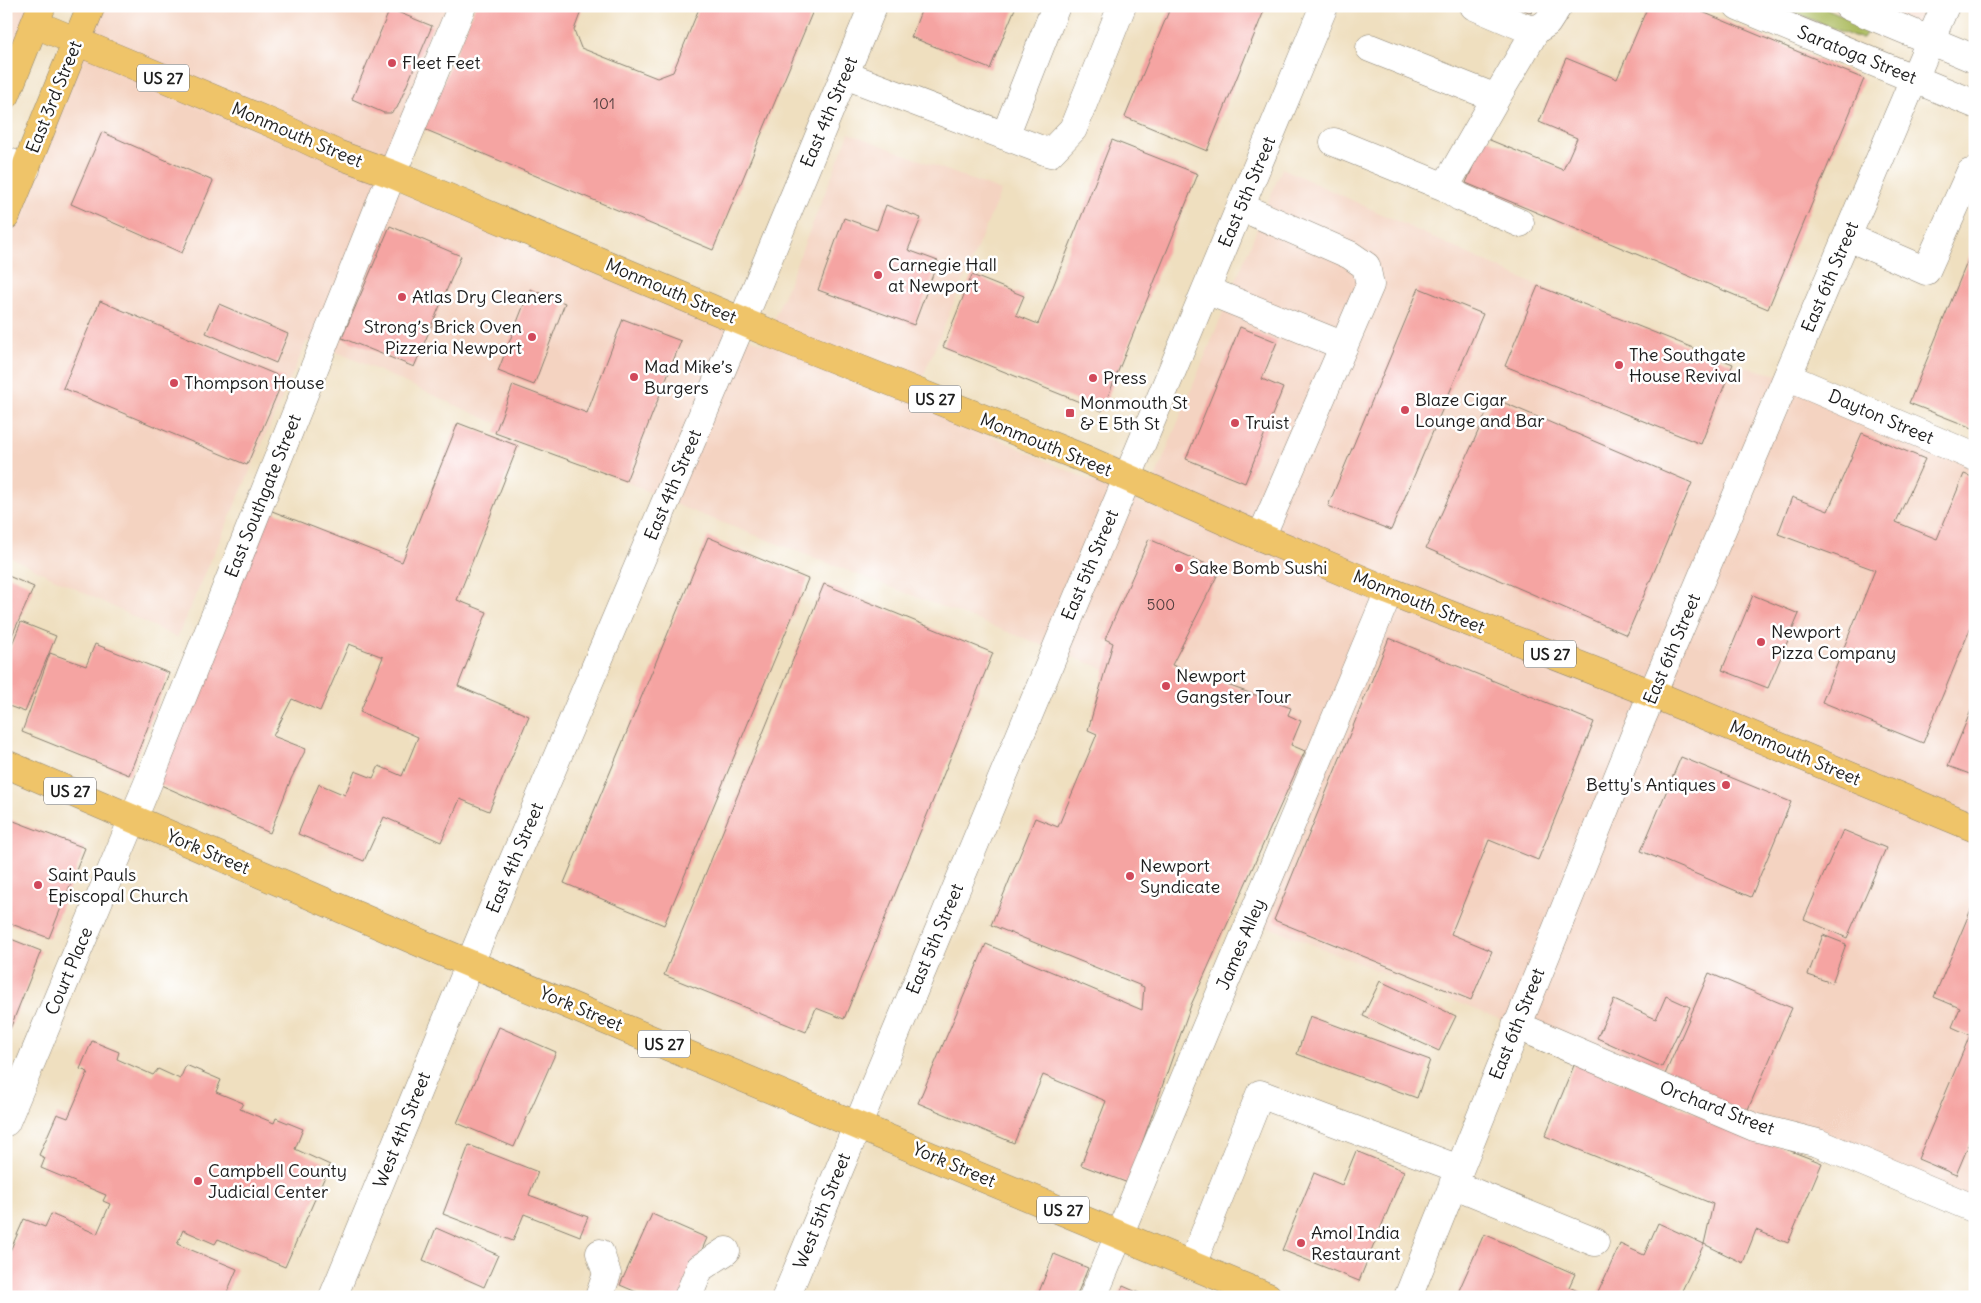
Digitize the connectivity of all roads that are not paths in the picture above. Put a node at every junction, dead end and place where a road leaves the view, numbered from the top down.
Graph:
1 (91, 6) edge
2 (462, 6) edge
3 (873, 6) edge
4 (1056, 6) edge
5 (1122, 6) edge
6 (1324, 6) edge
7 (1474, 6) edge
8 (1558, 6) edge
9 (1738, 6) edge
10 (1848, 6) edge
11 (1946, 6) edge
12 (38, 15) edge
13 (1536, 30) junction
14 (76, 42) junction
15 (1931, 42) junction
16 (1370, 48) dead end
17 (1975, 59) edge
18 (845, 75) junction
19 (1916, 79) junction
20 (6, 95) edge
21 (1496, 98) junction
22 (1975, 104) edge
23 (1005, 136) junction
24 (1334, 142) dead end
25 (16, 165) edge
26 (392, 174) junction
27 (1975, 175) edge
28 (1445, 187) junction
29 (1241, 207) junction
30 (6, 216) edge
31 (1520, 224) dead end
32 (1848, 237) junction
33 (1206, 290) junction
34 (742, 322) junction
35 (1344, 346) junction
36 (1787, 377) junction
37 (1975, 457) edge
38 (1127, 478) junction
39 (1261, 537) junction
40 (1389, 591) junction
41 (1653, 694) junction
42 (6, 764) edge
43 (132, 819) junction
44 (1975, 828) edge
45 (471, 963) junction
46 (1516, 1026) junction
47 (6, 1122) edge
48 (857, 1124) junction
49 (1456, 1176) junction
50 (1975, 1209) edge
51 (1119, 1234) junction
52 (1595, 1242) dead end
53 (726, 1251) dead end
54 (600, 1253) dead end
55 (1192, 1264) junction
56 (333, 1297) edge
57 (599, 1297) edge
58 (688, 1297) edge
59 (786, 1297) edge
60 (1093, 1297) edge
61 (1268, 1297) edge
62 (1408, 1297) edge

1 - 14 main road, East 3rd Street
2 - 26 street, East Southgate Street
3 - 18 street, East 4th Street
4 - 23 street
5 - 23 street
6 - 29 street, East 5th Street
7 - 13 street
8 - 13 street
9 - 19 street, Saratoga Street
10 - 15 street
11 - 15 street, East 6th Street
12 - 14 main road, Monmouth Street / US 27
12 - 20 main road, US 27
13 - 21 street
14 - 25 main road, East 3rd Street
14 - 26 main road, Monmouth Street / US 27
15 - 17 street
15 - 19 street, East 6th Street
16 - 21 street
18 - 23 street
18 - 34 street, East 4th Street
19 - 22 street, Saratoga Street
19 - 32 street, East 6th Street
21 - 28 street
24 - 28 street
25 - 30 main road, East 3rd Street
26 - 34 main road, Monmouth Street / US 27
26 - 43 street, East Southgate Street
27 - 32 street
28 - 31 street
29 - 33 street, East 5th Street
29 - 35 street
32 - 36 street, East 6th Street
33 - 35 street
33 - 38 street, East 5th Street
34 - 38 main road, Monmouth Street / US 27
34 - 45 street, East 4th Street
35 - 39 street
36 - 37 street, Dayton Street
36 - 41 street, East 6th Street
38 - 39 main road, Monmouth Street / US 27
38 - 48 street, East 5th Street
39 - 40 main road, Monmouth Street / US 27
40 - 41 main road, Monmouth Street / US 27
40 - 51 street, James Alley
41 - 44 main road, Monmouth Street / US 27
41 - 46 street, East 6th Street
42 - 43 main road, York Street / US 27
43 - 45 main road, York Street / US 27
43 - 47 street, Court Place
45 - 48 main road, York Street / US 27
45 - 56 street, West 4th Street
46 - 49 street, East 6th Street
46 - 50 street, Orchard Street
48 - 51 main road, York Street / US 27
48 - 59 street, West 5th Street
49 - 52 street
49 - 55 street
49 - 62 street, East 6th Street
51 - 55 main road, York Street / US 27
51 - 60 street, James Alley
53 - 58 street
54 - 57 street
55 - 61 main road, York Street / US 27

